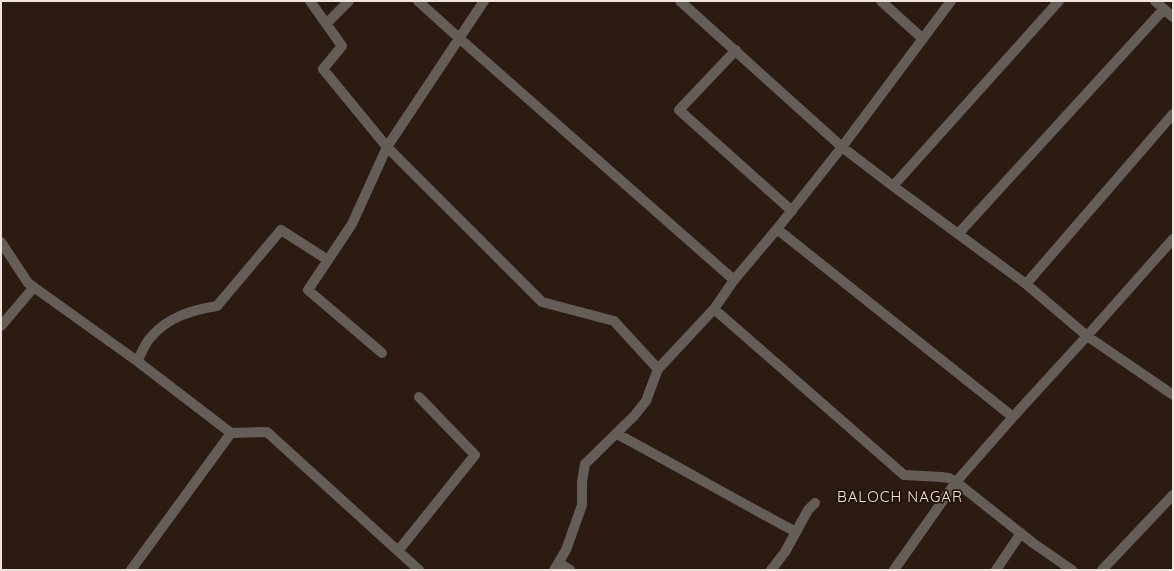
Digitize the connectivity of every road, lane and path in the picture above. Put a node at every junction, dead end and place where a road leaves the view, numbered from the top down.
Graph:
1 (310, 1) edge
2 (349, 1) edge
3 (418, 1) edge
4 (484, 1) edge
5 (680, 1) edge
6 (881, 1) edge
7 (951, 1) edge
8 (1058, 1) edge
9 (1155, 1) edge
10 (1164, 9) junction
11 (1173, 17) edge
12 (326, 24) junction
13 (459, 38) junction
14 (923, 39) junction
15 (736, 50) junction
16 (1173, 114) edge
17 (387, 147) junction
18 (842, 147) junction
19 (893, 186) junction
20 (792, 211) junction
21 (777, 229) junction
22 (958, 234) junction
23 (1173, 239) edge
24 (1, 242) edge
25 (328, 260) junction
26 (734, 280) junction
27 (1026, 284) junction
28 (34, 287) junction
29 (714, 309) junction
30 (1, 326) edge
31 (1087, 336) junction
32 (382, 353) dead end
33 (137, 361) junction
34 (658, 369) junction
35 (1173, 395) edge
36 (419, 397) dead end
37 (1012, 417) junction
38 (231, 433) junction
39 (617, 434) junction
40 (956, 482) junction
41 (1173, 495) edge
42 (815, 503) dead end
43 (796, 532) junction
44 (1021, 533) junction
45 (398, 551) junction
46 (556, 566) edge
47 (131, 570) edge
48 (419, 570) edge
49 (570, 570) edge
50 (771, 570) edge
51 (894, 570) edge
52 (996, 570) edge
53 (1072, 570) edge
54 (1102, 570) edge

1 - 12 street
2 - 12 street
3 - 13 street
4 - 13 street
5 - 15 street
6 - 14 street
7 - 14 street
8 - 19 street
9 - 10 street
10 - 11 street
10 - 22 street
12 - 17 street
13 - 17 street
13 - 26 street
14 - 18 street
15 - 18 street
15 - 20 street
16 - 27 street
17 - 25 street
17 - 34 street
18 - 19 street
18 - 20 street
19 - 22 street
20 - 21 street
21 - 26 street
21 - 37 street
22 - 27 street
23 - 31 street
24 - 28 street
25 - 32 street
25 - 33 street
26 - 29 street
27 - 31 street
28 - 30 street
28 - 33 street
29 - 34 street
29 - 40 street
31 - 35 street
31 - 37 street
33 - 38 street
34 - 39 street
36 - 45 street
37 - 40 street
38 - 45 street
38 - 47 street
39 - 43 street
39 - 46 street
40 - 44 street
40 - 51 street
41 - 54 street
42 - 43 street
43 - 50 street
44 - 52 street
44 - 53 street
45 - 48 street
46 - 49 street

